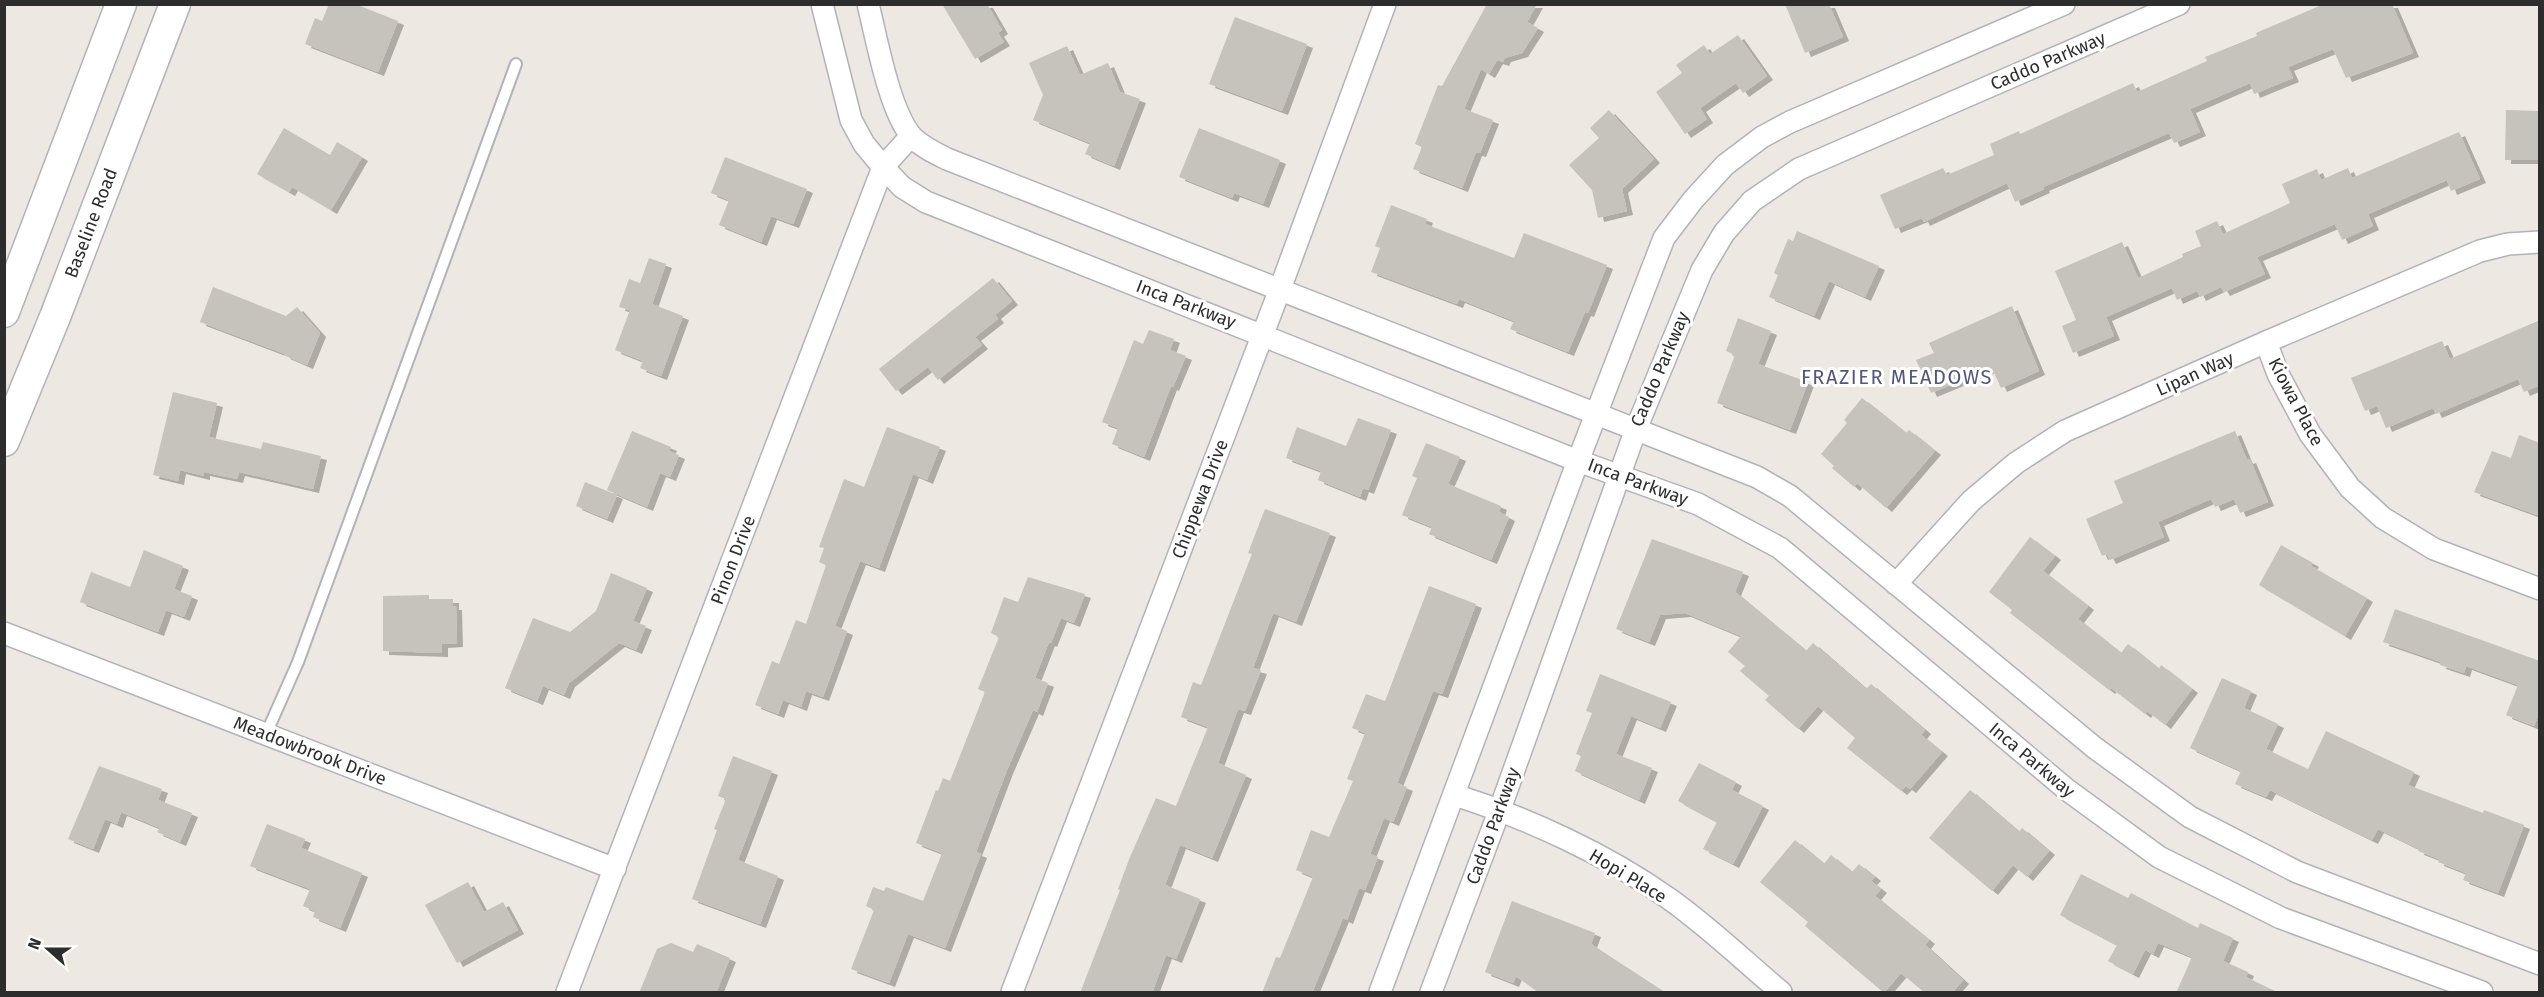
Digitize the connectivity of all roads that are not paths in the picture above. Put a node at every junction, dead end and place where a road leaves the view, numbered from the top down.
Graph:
1 (121, 4) edge
2 (175, 4) edge
3 (822, 4) edge
4 (868, 4) edge
5 (1385, 4) edge
6 (2064, 4) edge
7 (2179, 4) edge
8 (516, 64) dead end
9 (911, 136) junction
10 (883, 167) junction
11 (2540, 242) edge
12 (1280, 289) junction
13 (4, 312) edge
14 (1263, 335) junction
15 (2266, 342) junction
16 (1596, 413) junction
17 (1636, 429) junction
18 (4, 441) edge
19 (1578, 461) junction
20 (1619, 474) junction
21 (1896, 584) junction
22 (2540, 589) edge
23 (4, 633) edge
24 (266, 734) junction
25 (1455, 795) junction
26 (1500, 809) junction
27 (615, 869) junction
28 (2540, 964) edge
29 (567, 993) edge
30 (1012, 993) edge
31 (1380, 993) edge
32 (1431, 993) edge
33 (1781, 993) edge
34 (2482, 993) edge

1 - 13 main road
2 - 18 main road, Baseline Road
3 - 10 street, Inca Parkway
4 - 9 street
5 - 12 street, Chippewa Drive
6 - 16 street
7 - 17 street, Caddo Parkway
8 - 24 lane
9 - 10 street, Pinon Drive
9 - 12 street
10 - 14 street, Inca Parkway
10 - 27 street, Pinon Drive
11 - 15 street, Lipan Way
12 - 14 street, Chippewa Drive
12 - 16 street
14 - 19 street, Inca Parkway
14 - 30 street, Chippewa Drive
15 - 21 street, Lipan Way
15 - 22 street, Kiowa Place
16 - 17 street
16 - 19 street
17 - 20 street, Caddo Parkway
17 - 21 street
19 - 20 street, Inca Parkway
19 - 25 street
20 - 26 street, Caddo Parkway
20 - 34 street, Inca Parkway
21 - 28 street
23 - 24 street, Meadowbrook Drive
24 - 27 street, Meadowbrook Drive
25 - 26 street, Hopi Place
25 - 31 street
26 - 32 street, Caddo Parkway
26 - 33 street, Hopi Place
27 - 29 street, Pinon Drive

